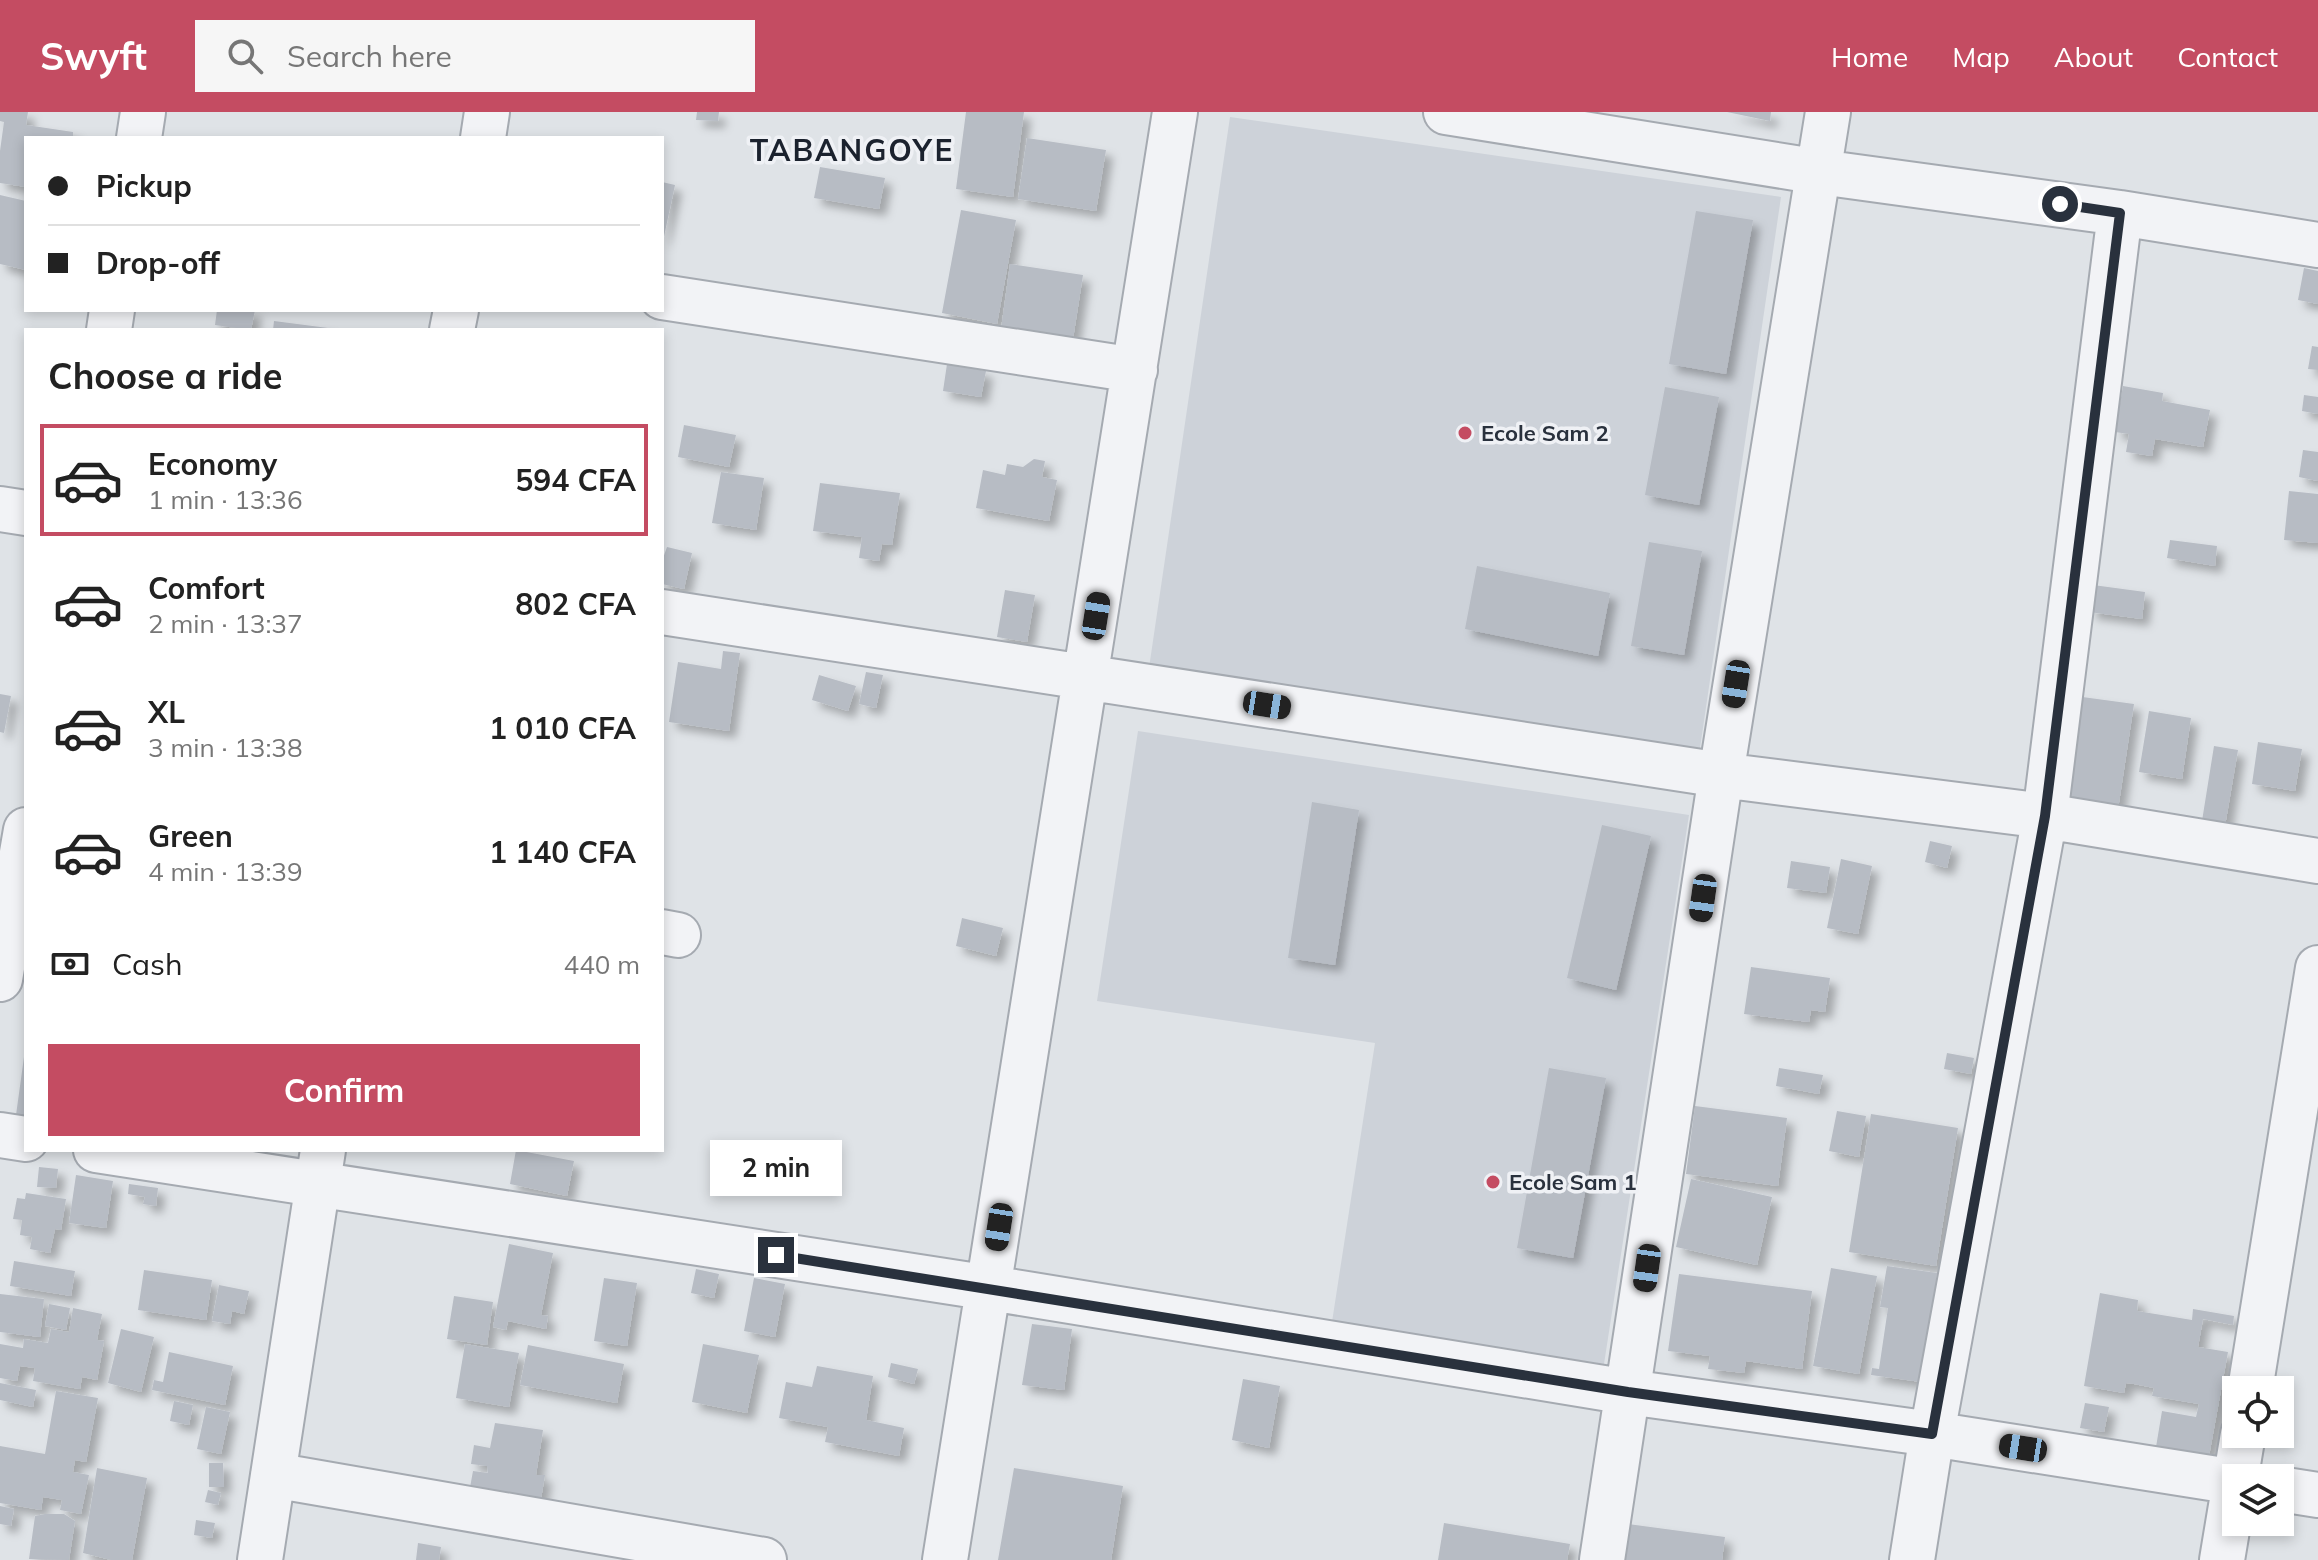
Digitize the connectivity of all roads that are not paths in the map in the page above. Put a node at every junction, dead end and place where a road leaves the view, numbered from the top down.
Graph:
1 (143, 112) edge
2 (487, 112) edge
3 (1175, 112) edge
4 (1446, 112) edge
5 (1828, 112) edge
6 (139, 136) edge
7 (483, 136) edge
8 (1820, 172) junction
9 (2120, 213) junction
10 (2318, 245) edge
11 (664, 297) edge
12 (1135, 370) junction
13 (0, 509) edge
14 (24, 513) edge
15 (664, 612) edge
16 (1086, 678) junction
17 (1721, 775) junction
18 (2045, 816) junction
19 (24, 841) edge
20 (2318, 861) edge
21 (2318, 968) edge
22 (0, 979) edge
23 (0, 1135) edge
24 (24, 1139) edge
25 (122, 1152) edge
26 (321, 1167) edge
27 (990, 1288) junction
28 (2252, 1376) edge
29 (1628, 1392) junction
30 (1932, 1434) junction
31 (273, 1475) junction
32 (2222, 1480) edge
33 (2294, 1491) edge
34 (2318, 1495) edge
35 (2226, 1536) edge
36 (260, 1560) edge
37 (764, 1560) edge
38 (945, 1560) edge
39 (1602, 1560) edge
40 (1912, 1560) edge
41 (2222, 1560) edge

1 - 6 street
2 - 7 street
3 - 12 street
4 - 8 street
5 - 8 street
8 - 9 street
8 - 17 street
9 - 10 street
9 - 18 street
11 - 12 street
12 - 16 street
13 - 14 street
15 - 16 street
16 - 17 street
16 - 27 street
17 - 18 street
17 - 29 street
18 - 20 street
18 - 30 street
19 - 22 street
21 - 28 street
23 - 24 street
25 - 26 street
26 - 27 street
26 - 31 street
27 - 29 street
27 - 38 street
29 - 30 street
29 - 39 street
30 - 32 street
30 - 40 street
31 - 36 street
31 - 37 street
33 - 34 street
35 - 41 street

